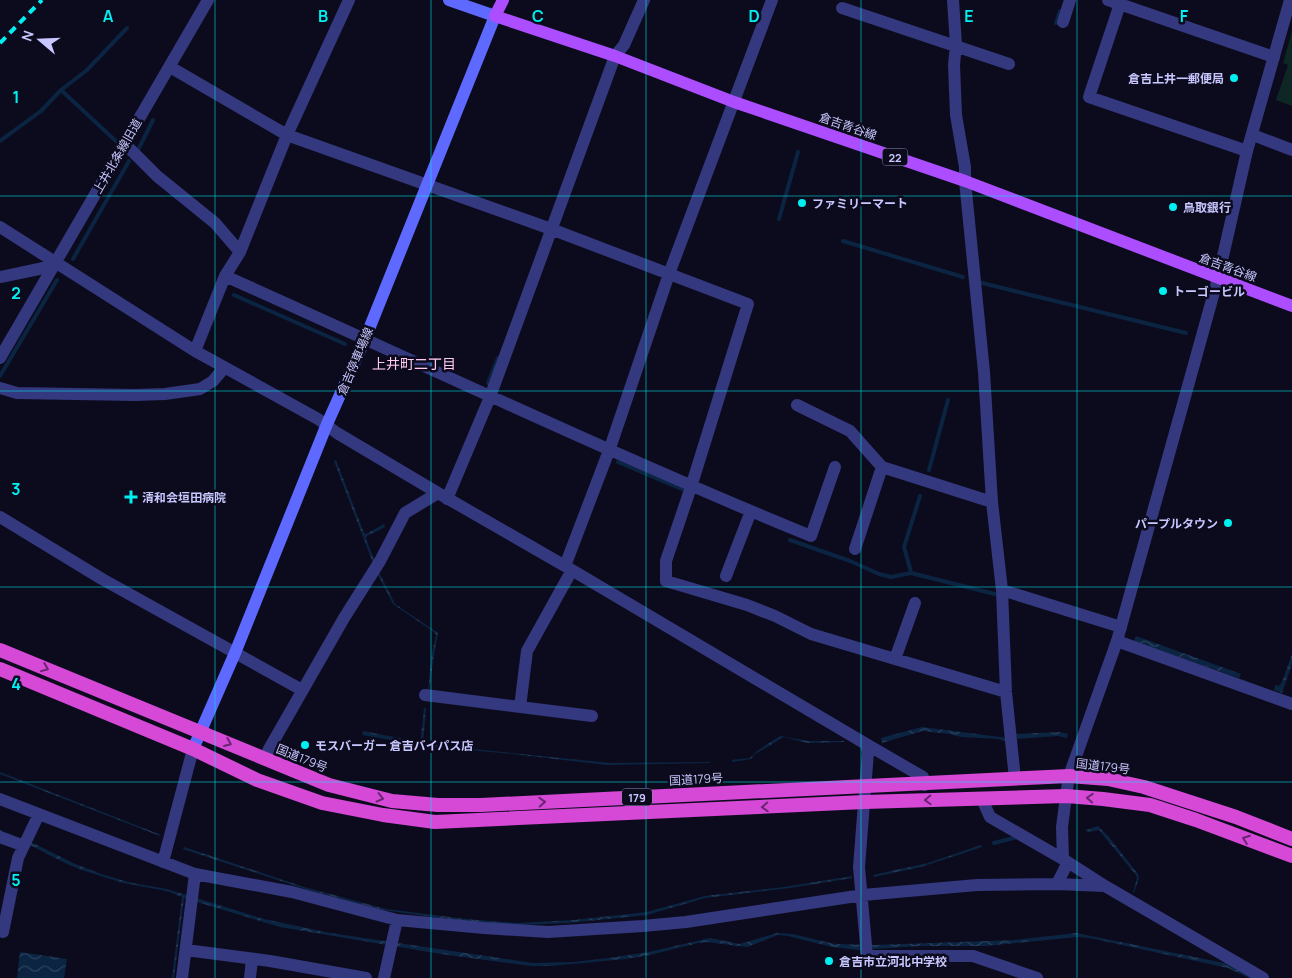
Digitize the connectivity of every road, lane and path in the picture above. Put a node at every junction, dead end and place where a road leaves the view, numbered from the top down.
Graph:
1 (208, 0) edge
2 (349, 0) edge
3 (449, 0) edge
4 (503, 0) edge
5 (644, 0) edge
6 (772, 0) edge
7 (953, 0) edge
8 (1070, 0) edge
9 (1290, 0) edge
10 (1114, 2) edge
11 (842, 8) dead end
12 (495, 16) junction
13 (1062, 22) dead end
14 (956, 45) junction
15 (616, 56) junction
16 (1274, 57) junction
17 (1009, 64) dead end
18 (170, 67) junction
19 (734, 102) junction
20 (1253, 134) junction
21 (287, 135) junction
22 (124, 144) junction
23 (1292, 150) edge
24 (1247, 151) junction
25 (965, 181) junction
26 (427, 184) junction
27 (0, 227) edge
28 (551, 229) junction
29 (240, 252) junction
30 (55, 263) junction
31 (670, 274) junction
32 (225, 276) junction
33 (0, 277) edge
34 (1218, 278) junction
35 (1292, 306) edge
36 (364, 339) junction
37 (195, 351) junction
38 (0, 358) edge
39 (224, 368) junction
40 (0, 388) edge
41 (490, 397) junction
42 (797, 405) dead end
43 (327, 424) junction
44 (610, 448) junction
45 (835, 467) dead end
46 (882, 467) junction
47 (691, 487) junction
48 (443, 496) junction
49 (992, 502) junction
50 (751, 511) junction
51 (0, 518) edge
52 (856, 549) dead end
53 (568, 568) junction
54 (726, 576) dead end
55 (1002, 590) junction
56 (915, 603) dead end
57 (1121, 627) junction
58 (1117, 641) junction
59 (0, 650) edge
60 (235, 653) junction
61 (895, 659) junction
62 (0, 669) edge
63 (302, 690) junction
64 (1006, 692) junction
65 (425, 696) dead end
66 (1292, 704) edge
67 (520, 707) junction
68 (592, 716) dead end
69 (200, 732) junction
70 (866, 744) junction
71 (193, 749) junction
72 (264, 759) junction
73 (1069, 776) junction
74 (1015, 779) junction
75 (925, 785) junction
76 (865, 786) junction
77 (1066, 796) junction
78 (0, 799) edge
79 (982, 799) junction
80 (864, 802) junction
81 (38, 814) junction
82 (0, 837) edge
83 (1292, 838) edge
84 (24, 846) junction
85 (1292, 856) edge
86 (1065, 861) junction
87 (163, 862) junction
88 (195, 874) junction
89 (1057, 884) junction
90 (1105, 886) junction
91 (863, 895) junction
92 (396, 920) junction
93 (0, 931) edge
94 (186, 950) junction
95 (252, 958) junction
96 (182, 978) edge
97 (250, 978) edge
98 (366, 978) edge
99 (384, 978) edge
100 (1037, 978) edge
101 (1263, 978) edge

1 - 18 street, 上井北条線旧道
2 - 21 street
3 - 12 main road
4 - 12 main road
5 - 15 street
6 - 19 street
7 - 14 street
8 - 13 street
9 - 16 street
10 - 16 street
10 - 24 street
11 - 14 street
12 - 15 main road, 倉吉青谷線 / 22
12 - 26 main road, 倉吉停車場線
14 - 17 street
14 - 25 street
15 - 19 main road, 倉吉青谷線 / 22
15 - 28 street
16 - 20 street
18 - 21 street
18 - 22 street, 上井北条線旧道
19 - 25 main road, 倉吉青谷線 / 22
19 - 31 street
20 - 23 street
20 - 24 street
21 - 26 street
21 - 29 street
22 - 29 street
22 - 30 street, 上井北条線旧道
24 - 34 street
25 - 34 main road, 倉吉青谷線 / 22
25 - 49 street
26 - 28 street
26 - 36 main road, 倉吉停車場線
27 - 30 street
28 - 31 street
28 - 41 street
29 - 32 street
30 - 33 street
30 - 37 street
30 - 38 street, 上井北条線旧道
31 - 44 street
31 - 47 street
32 - 36 street
32 - 37 street
34 - 35 main road, 倉吉青谷線 / 22
34 - 57 street
36 - 41 street
36 - 43 main road, 倉吉停車場線
37 - 39 street
39 - 40 street
39 - 43 street
41 - 44 street
41 - 48 street
42 - 46 street
43 - 48 street
43 - 60 main road, 倉吉停車場線
44 - 47 street
44 - 53 street
45 - 50 street
46 - 49 street
46 - 52 street
47 - 50 street
47 - 61 street
48 - 53 street
48 - 63 street
49 - 55 street
50 - 54 street
51 - 60 street
53 - 67 street
53 - 70 street
55 - 57 street
55 - 64 street
56 - 61 street
57 - 58 street
58 - 66 street
58 - 73 street
59 -> 69 highway, 国道179号 / 179
60 - 63 street
60 - 69 main road, 倉吉停車場線
61 - 64 street
62 - 71 highway, 179
63 - 72 street
64 - 74 street
65 - 67 street
67 - 68 street
69 - 71 main road, 倉吉停車場線
69 -> 72 highway, 国道179号 / 179
70 - 75 street
70 - 76 street
80 -> 71 highway, 179
71 - 87 street
72 -> 76 highway, 国道179号 / 179
73 - 74 highway, 国道179号 / 179
73 - 77 street
73 - 83 highway, 国道179号 / 179
74 - 75 highway, 国道179号 / 179
75 - 76 highway, 国道179号 / 179
76 - 80 street
77 - 79 highway, 179
85 -> 77 highway, 179
77 - 86 street
78 - 81 street
79 -> 80 highway, 179
79 - 86 street
80 - 91 street
81 - 84 street
81 - 87 street
82 - 84 street
84 - 93 street
86 - 89 street
86 - 90 street
87 - 88 street
88 - 92 street
88 - 94 street
89 - 90 street
89 - 91 street
90 - 101 street
91 - 92 street
91 - 100 street
92 - 99 street
94 - 95 street
94 - 96 street
95 - 97 street
95 - 98 street

